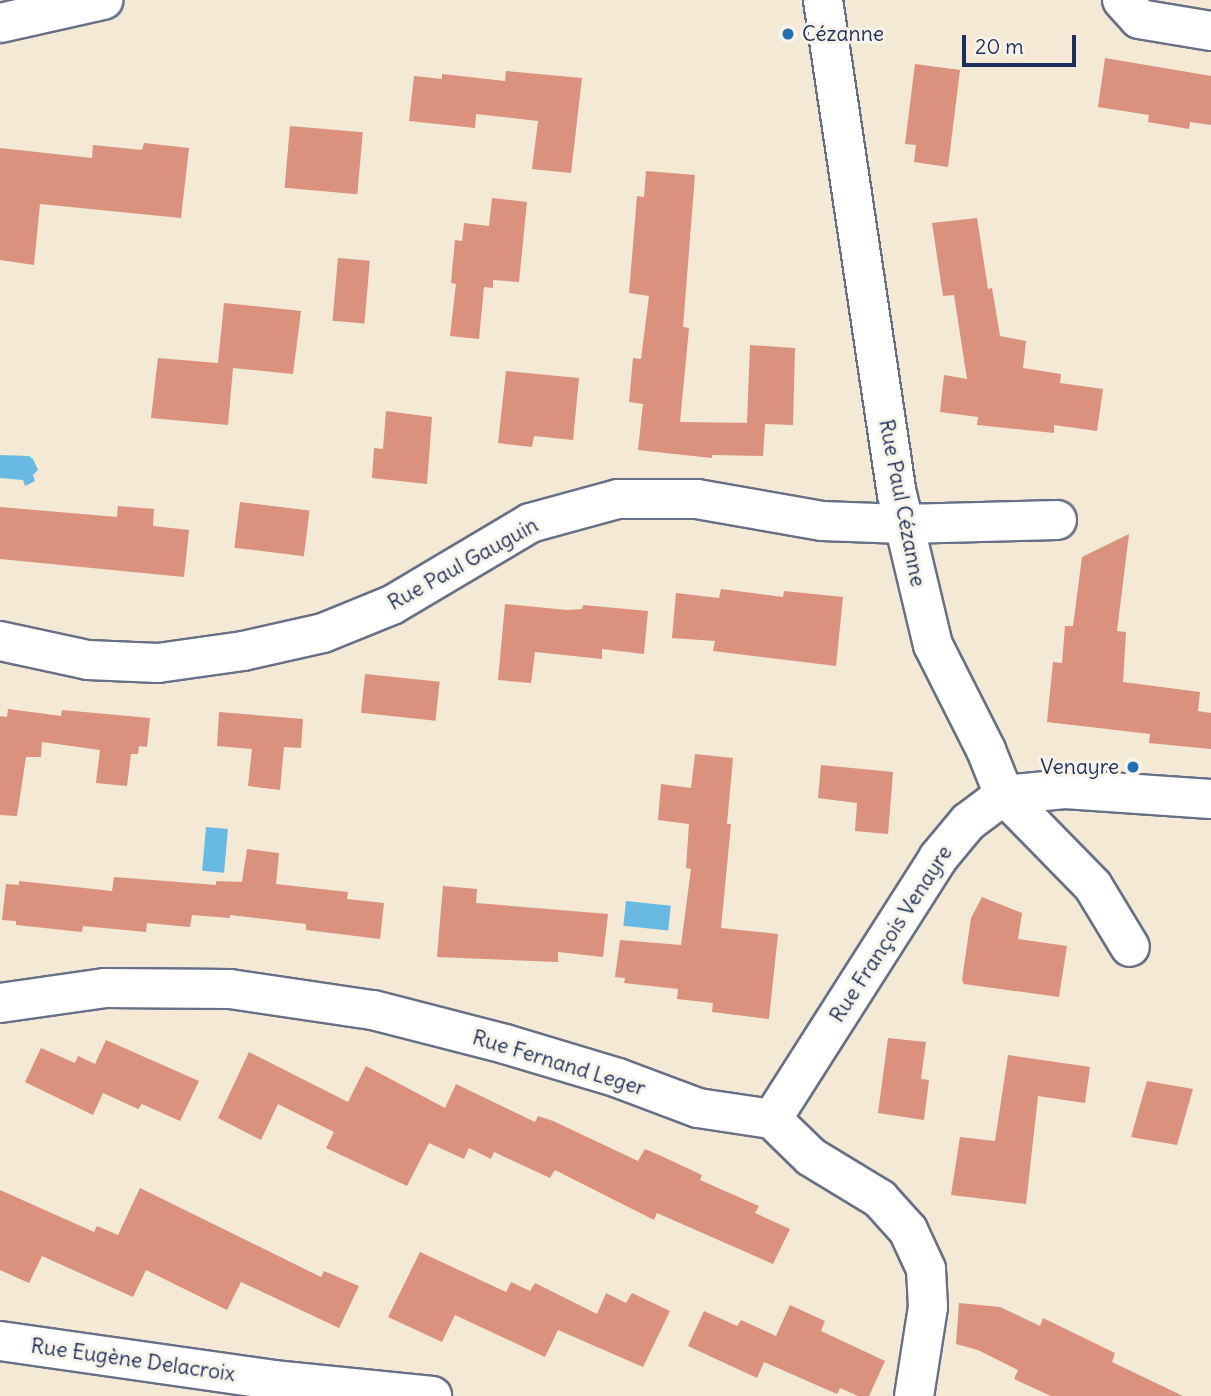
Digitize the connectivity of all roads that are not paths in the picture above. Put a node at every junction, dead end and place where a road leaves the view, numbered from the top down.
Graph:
1 (103, 0) edge
2 (823, 0) edge
3 (1122, 0) edge
4 (0, 23) edge
5 (1211, 31) edge
6 (1057, 520) dead end
7 (904, 524) junction
8 (0, 641) edge
9 (1004, 794) junction
10 (1211, 799) edge
11 (1130, 947) dead end
12 (0, 1003) edge
13 (772, 1119) junction
14 (0, 1341) edge
15 (432, 1396) edge
16 (914, 1396) edge

1 - 4 street
2 - 7 street, Rue Paul Cézanne
3 - 5 street
6 - 7 street, Rue Paul Gauguin
7 - 8 street, Rue Paul Gauguin
7 - 9 street, Rue Paul Cézanne
9 - 10 street
9 - 11 street, Rue Paul Cézanne
9 - 13 street, Rue François Venayre
12 - 13 street, Rue Fernand Leger
13 - 16 street
14 - 15 street, Rue Eugène Delacroix

